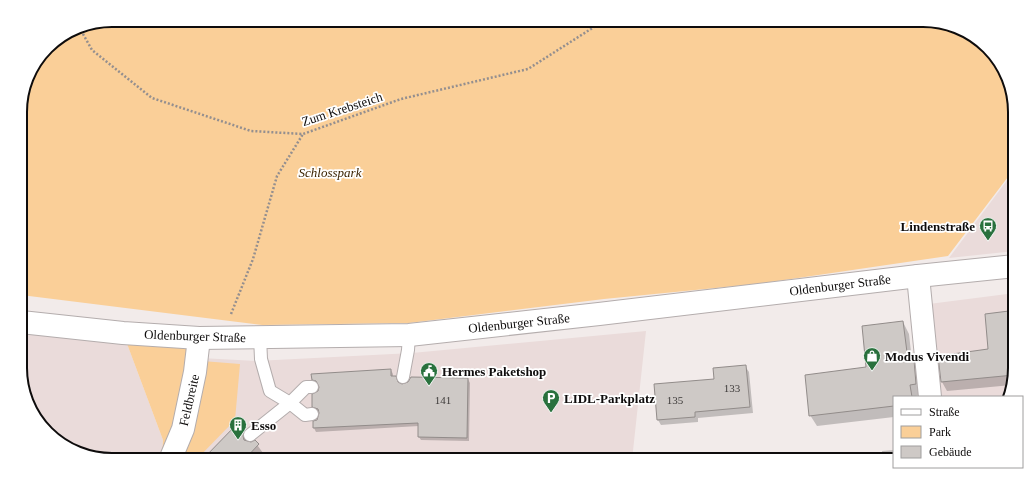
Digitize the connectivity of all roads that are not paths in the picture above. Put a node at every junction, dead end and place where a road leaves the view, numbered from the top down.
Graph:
1 (1008, 267) edge
2 (918, 276) junction
3 (27, 323) edge
4 (409, 334) junction
5 (260, 337) junction
6 (200, 338) junction
7 (403, 377) dead end
8 (312, 387) dead end
9 (930, 396) edge
10 (290, 403) junction
11 (312, 414) dead end
12 (250, 435) dead end
13 (173, 453) edge

1 - 2 street, Oldenburger Straße
2 - 4 street, Oldenburger Straße
2 - 9 street
3 - 6 street, Oldenburger Straße
4 - 5 street, Oldenburger Straße
4 - 7 lane
5 - 6 street, Oldenburger Straße
5 - 10 lane
6 - 13 street, Feldbreite
8 - 10 lane
10 - 11 lane
10 - 12 lane

